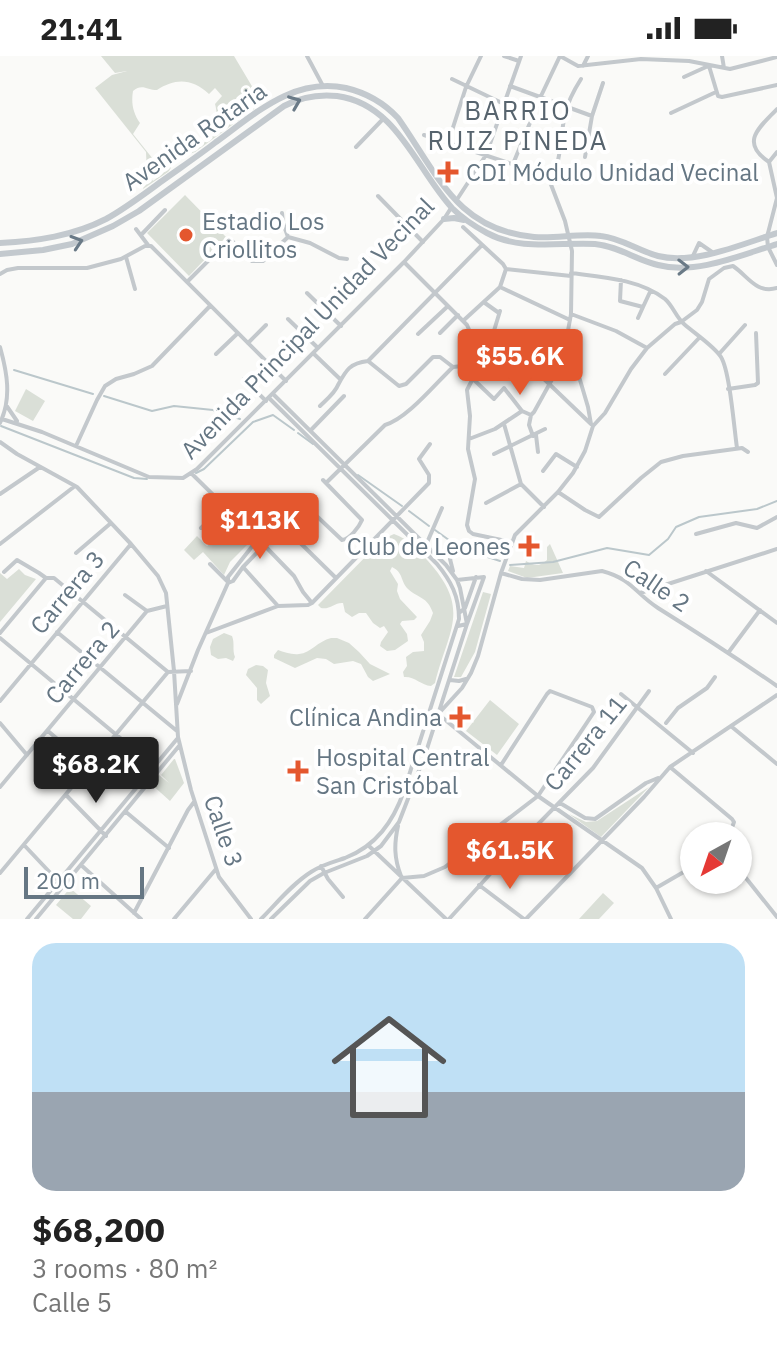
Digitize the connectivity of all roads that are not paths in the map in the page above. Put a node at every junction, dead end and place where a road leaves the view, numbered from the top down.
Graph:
1 (307, 56) edge
2 (481, 56) edge
3 (504, 56) edge
4 (560, 56) edge
5 (588, 56) edge
6 (722, 56) edge
7 (777, 57) edge
8 (520, 59) edge
9 (583, 66) junction
10 (709, 66) junction
11 (724, 68) junction
12 (684, 77) dead end
13 (452, 79) dead end
14 (581, 79) dead end
15 (603, 83) dead end
16 (777, 85) edge
17 (323, 86) junction
18 (510, 86) junction
19 (466, 87) junction
20 (716, 92) junction
21 (541, 96) junction
22 (504, 104) junction
23 (567, 106) junction
24 (777, 109) edge
25 (671, 113) dead end
26 (592, 116) junction
27 (384, 118) junction
28 (425, 136) dead end
29 (448, 144) junction
30 (356, 147) dead end
31 (777, 152) edge
32 (486, 155) junction
33 (585, 157) dead end
34 (769, 162) junction
35 (513, 164) junction
36 (550, 182) junction
37 (378, 196) dead end
38 (454, 204) junction
39 (165, 210) dead end
40 (282, 213) dead end
41 (444, 219) junction
42 (777, 221) edge
43 (769, 223) junction
44 (466, 224) junction
45 (136, 229) dead end
46 (777, 233) edge
47 (141, 235) junction
48 (288, 237) junction
49 (767, 237) junction
50 (423, 242) junction
51 (0, 243) edge
52 (777, 244) edge
53 (148, 245) junction
54 (482, 245) junction
55 (768, 247) junction
56 (712, 252) junction
57 (0, 254) edge
58 (126, 257) junction
59 (692, 258) junction
60 (347, 259) dead end
61 (404, 262) junction
62 (777, 265) edge
63 (506, 269) junction
64 (0, 274) edge
65 (571, 275) junction
66 (621, 280) junction
67 (187, 282) junction
68 (500, 287) junction
69 (777, 288) edge
70 (135, 289) dead end
71 (650, 291) junction
72 (307, 293) dead end
73 (436, 294) junction
74 (484, 302) junction
75 (210, 306) junction
76 (448, 306) junction
77 (643, 307) junction
78 (458, 315) junction
79 (570, 317) junction
80 (638, 318) dead end
81 (288, 319) dead end
82 (464, 320) junction
83 (681, 322) junction
84 (266, 325) dead end
85 (745, 325) dead end
86 (341, 326) junction
87 (469, 330) junction
88 (238, 333) junction
89 (440, 333) dead end
90 (756, 333) dead end
91 (418, 334) dead end
92 (700, 337) junction
93 (491, 342) junction
94 (248, 343) junction
95 (541, 346) dead end
96 (0, 347) edge
97 (570, 347) junction
98 (647, 348) junction
99 (318, 349) junction
100 (313, 353) junction
101 (216, 354) dead end
102 (719, 354) junction
103 (522, 358) dead end
104 (368, 361) junction
105 (453, 367) junction
106 (530, 367) junction
107 (665, 374) dead end
108 (472, 378) junction
109 (244, 379) dead end
110 (340, 379) junction
111 (286, 381) junction
112 (549, 385) junction
113 (728, 389) junction
114 (0, 391) edge
115 (7, 394) junction
116 (344, 396) dead end
117 (269, 397) junction
118 (6, 403) junction
119 (320, 406) dead end
120 (522, 411) junction
121 (531, 415) junction
122 (1, 421) edge
123 (18, 422) junction
124 (504, 424) junction
125 (592, 425) junction
126 (545, 429) dead end
127 (311, 430) junction
128 (534, 436) junction
129 (469, 439) junction
130 (0, 442) edge
131 (430, 444) dead end
132 (76, 446) junction
133 (509, 446) junction
134 (737, 448) junction
135 (538, 452) dead end
136 (748, 452) dead end
137 (494, 454) dead end
138 (343, 466) junction
139 (40, 467) junction
140 (577, 467) junction
141 (543, 471) dead end
142 (191, 473) junction
143 (521, 484) junction
144 (75, 486) junction
145 (558, 492) junction
146 (0, 494) edge
147 (486, 503) dead end
148 (224, 506) junction
149 (544, 507) junction
150 (442, 508) dead end
151 (777, 517) edge
152 (395, 519) junction
153 (112, 523) junction
154 (283, 526) junction
155 (201, 528) dead end
156 (696, 534) dead end
157 (258, 539) junction
158 (511, 542) junction
159 (457, 543) dead end
160 (0, 544) edge
161 (131, 544) junction
162 (264, 545) junction
163 (426, 545) junction
164 (777, 549) edge
165 (76, 553) dead end
166 (210, 564) dead end
167 (243, 567) junction
168 (706, 571) junction
169 (4, 572) dead end
170 (501, 573) junction
171 (453, 574) junction
172 (476, 577) junction
173 (46, 578) junction
174 (336, 578) junction
175 (457, 580) junction
176 (228, 583) junction
177 (640, 593) junction
178 (125, 595) dead end
179 (82, 601) junction
180 (312, 603) junction
181 (167, 606) junction
182 (278, 606) junction
183 (465, 608) junction
184 (760, 610) junction
185 (147, 611) junction
186 (459, 613) junction
187 (777, 623) edge
188 (467, 624) junction
189 (458, 626) junction
190 (57, 632) junction
191 (206, 633) junction
192 (0, 636) edge
193 (126, 637) junction
194 (728, 653) junction
195 (30, 664) junction
196 (100, 668) junction
197 (191, 671) junction
198 (171, 672) junction
199 (715, 677) dead end
200 (468, 678) junction
201 (450, 680) junction
202 (777, 686) edge
203 (649, 691) dead end
204 (621, 694) dead end
205 (777, 695) edge
206 (74, 699) junction
207 (0, 701) edge
208 (143, 704) junction
209 (176, 706) junction
210 (638, 707) junction
211 (430, 711) junction
212 (438, 714) junction
213 (0, 723) edge
214 (666, 723) dead end
215 (732, 727) junction
216 (48, 731) junction
217 (117, 734) junction
218 (178, 734) junction
219 (176, 747) junction
220 (693, 753) junction
221 (27, 755) junction
222 (777, 764) edge
223 (501, 765) junction
224 (90, 767) junction
225 (670, 767) junction
226 (157, 769) junction
227 (660, 777) junction
228 (0, 787) edge
229 (404, 791) junction
230 (411, 793) junction
231 (66, 795) junction
232 (538, 796) junction
233 (194, 802) junction
234 (560, 803) junction
235 (555, 808) junction
236 (126, 812) junction
237 (399, 822) junction
238 (734, 822) edge
239 (101, 831) junction
240 (106, 836) junction
241 (601, 841) junction
242 (24, 845) junction
243 (369, 846) junction
244 (169, 848) junction
245 (373, 851) junction
246 (396, 860) junction
247 (0, 861) edge
248 (386, 864) junction
249 (81, 865) junction
250 (6, 866) junction
251 (321, 866) junction
252 (216, 869) junction
253 (0, 873) edge
254 (324, 873) junction
255 (680, 874) edge
256 (402, 878) junction
257 (58, 882) junction
258 (479, 885) junction
259 (63, 886) junction
260 (752, 886) edge
261 (656, 888) junction
262 (343, 897) dead end
263 (134, 913) junction
264 (777, 917) edge
265 (27, 919) edge
266 (36, 919) edge
267 (141, 919) edge
268 (174, 919) edge
269 (251, 919) edge
270 (261, 919) edge
271 (271, 919) edge
272 (365, 919) edge
273 (447, 919) edge
274 (525, 919) edge
275 (671, 919) edge

1 - 17 street
2 - 19 street
3 - 8 street
4 - 9 street
4 - 21 street
5 - 9 street
6 - 11 street
7 - 11 street
8 - 18 street
9 - 10 street
10 - 11 street
10 - 12 street
10 - 20 street
13 - 19 street
14 - 23 street
15 - 26 street
16 - 20 street
17 - 38 main road, Avenida Rotaria
17 - 51 main road, Avenida Rotaria
18 - 21 street
18 - 22 street
19 - 22 street
19 - 29 street
20 - 25 street
21 - 23 street
21 - 35 street
22 - 32 street
23 - 26 street
23 - 36 street
24 - 34 street
26 - 33 street
27 - 30 street
27 - 38 main road, Avenida Rotaria
57 -> 27 main road, Avenida Rotaria
28 - 29 street
29 - 32 street
31 - 34 street
32 - 35 street
32 - 38 street
34 - 43 street
35 - 36 street
36 - 65 street
37 - 50 street
38 - 41 street, Avenida Principal Unidad Vecinal
38 - 44 main road, Avenida Rotaria
38 - 59 main road, Avenida Rotaria
39 - 47 street
40 - 48 street
41 - 44 main road
41 - 50 street, Avenida Principal Unidad Vecinal
42 - 43 street
43 - 49 street
44 - 54 street
44 -> 55 main road, Avenida Rotaria
45 - 47 street
46 - 49 main road, Avenida Rotaria
47 - 53 street
48 - 60 street
48 - 67 street
49 - 55 street
49 - 56 main road, Avenida Rotaria
50 - 61 street, Avenida Principal Unidad Vecinal
52 - 55 main road, Avenida Rotaria
53 - 58 street
53 - 67 street
54 - 63 street
54 - 73 street
55 - 62 street
56 - 59 main road, Avenida Rotaria
56 - 59 street
58 - 64 street
58 - 70 street
61 - 73 street
61 - 86 street, Avenida Principal Unidad Vecinal
63 - 65 street
63 - 68 street
65 - 66 street
65 - 79 street
66 - 71 street
66 - 77 street
67 - 75 street
68 - 74 street
68 - 79 street
69 - 83 street
71 - 77 street
71 - 83 street
72 - 86 street
73 - 76 street
73 - 104 street
74 - 82 street
74 - 93 street
75 - 88 street
75 - 132 street
76 - 78 street
76 - 91 street
77 - 80 street
78 - 82 street
78 - 89 street
79 - 97 street
79 - 98 street
81 - 99 street
82 - 87 street
83 - 92 street
83 - 98 street
84 - 94 street
85 - 102 street
86 - 99 street, Avenida Principal Unidad Vecinal
87 - 93 street
87 - 105 street
88 - 94 street
88 - 101 street
90 - 113 street
92 - 102 street
92 - 107 street
93 - 108 street
94 - 111 street
95 - 106 street
96 - 115 street
97 - 112 street
97 - 125 street
98 - 125 street
99 - 100 street, Avenida Principal Unidad Vecinal
100 - 110 street
100 - 111 street, Avenida Principal Unidad Vecinal
102 - 113 street
103 - 106 street
104 - 105 street
104 - 110 street
105 - 138 street
106 - 112 street
108 - 120 street
108 - 129 street
109 - 117 street
110 - 119 street
111 - 117 street, Avenida Principal Unidad Vecinal
112 - 121 street
112 - 125 street
113 - 134 street
114 - 115 street
115 - 118 street
116 - 127 street
117 - 127 street
117 - 138 street
117 - 142 street, Avenida Principal Unidad Vecinal
118 - 122 street
118 - 123 street
120 - 121 street
120 - 124 street
121 - 128 street
122 - 123 street, Avenida Principal Unidad Vecinal
123 - 132 street, Avenida Principal Unidad Vecinal
124 - 129 street
124 - 133 street
125 - 140 street
126 - 128 street
127 - 138 street
128 - 133 street
128 - 135 street
129 - 158 street
130 - 139 street
131 - 152 street
132 - 142 street, Avenida Principal Unidad Vecinal
133 - 137 street
133 - 143 street
134 - 136 street
134 - 145 street
138 - 152 street
138 - 154 street
139 - 144 street
139 - 146 street
140 - 141 street
140 - 145 street
142 - 148 street
143 - 147 street
143 - 149 street
144 - 153 street
144 - 160 street
145 - 149 street
148 - 155 street
148 - 157 street
149 - 158 street
150 - 163 street
151 - 156 street
152 - 163 street
152 - 174 street
152 - 186 street
153 - 161 street
153 - 165 street
154 - 162 street
154 - 174 street
157 - 162 street
157 - 176 street
158 - 170 street
159 - 171 street
161 - 179 street, Carrera 3
161 - 181 street, Calle 3
162 - 167 street
162 - 180 street
163 - 171 street
164 - 168 street
166 - 176 street
167 - 176 street
167 - 182 street
168 - 177 street
168 - 184 street
169 - 173 street
170 - 177 street, Calle 2
170 - 200 street
171 - 175 street
172 - 175 street
172 - 183 street
172 - 188 street
173 - 179 street
173 - 192 street
174 - 180 street
175 - 183 street
176 - 191 street
177 - 194 street, Calle 2
178 - 185 street
179 - 190 street, Carrera 3
179 - 193 street
180 - 182 street
181 - 185 street, Carrera 2
181 - 198 street, Calle 3
182 - 191 street
183 - 186 street
183 - 188 street
184 - 187 street
184 - 194 street
185 - 193 street, Carrera 2
186 - 189 street
188 - 189 street
188 - 201 street
189 - 211 street
190 - 195 street, Carrera 3
190 - 196 street
191 - 197 street
192 - 195 street
193 - 196 street, Carrera 2
193 - 198 street
194 - 202 street, Calle 2
195 - 206 street
195 - 207 street, Carrera 3
196 - 206 street, Carrera 2
196 - 208 street
197 - 198 street
197 - 209 street
198 - 208 street
198 - 209 street, Calle 3
199 - 214 street
200 - 201 street
200 - 212 street
201 - 212 street
203 - 210 street, Carrera 11
204 - 210 street
205 - 215 street
206 - 216 street, Carrera 2
206 - 217 street
208 - 217 street
208 - 218 street
209 - 218 street, Calle 3
210 - 220 street
210 - 234 street, Carrera 11
211 - 212 street
211 - 229 street
212 - 223 street
212 - 230 street
213 - 221 street
215 - 220 street
215 - 222 street
216 - 221 street, Carrera 2
216 - 224 street
217 - 224 street
217 - 226 street
218 - 219 street, Calle 3
219 - 226 street
219 - 233 street, Calle 3
220 - 225 street
221 - 228 street, Carrera 2
223 - 232 street
223 - 232 street
224 - 231 street
225 - 227 street
225 - 238 street
226 - 236 street
226 - 239 street
227 - 234 street
227 - 241 street
229 - 230 street
229 - 243 street
230 - 237 street
231 - 239 street
231 - 242 street
232 - 235 street
232 - 256 street
233 - 244 street
233 - 252 street, Calle 3
234 - 235 street, Carrera 11
235 - 241 street
235 - 258 street, Carrera 11
236 - 240 street
236 - 244 street
237 - 245 street
237 - 246 street
239 - 240 street
239 - 257 street
240 - 249 street
241 - 261 street
241 - 274 street
242 - 250 street
242 - 257 street
243 - 245 street
243 - 251 street
244 - 263 street
245 - 248 street
245 - 254 street
246 - 248 street
246 - 256 street
247 - 250 street
248 - 256 street
249 - 259 street
249 - 263 street
250 - 253 street
251 - 254 street
251 - 270 street
252 - 268 street
252 - 269 street, Calle 3
254 - 262 street
254 - 271 street
255 - 261 street
256 - 272 street
256 - 273 street
257 - 259 street
257 - 265 street
258 - 273 street, Carrera 11
258 - 274 street
259 - 266 street
260 - 264 street
261 - 275 street
263 - 267 street

